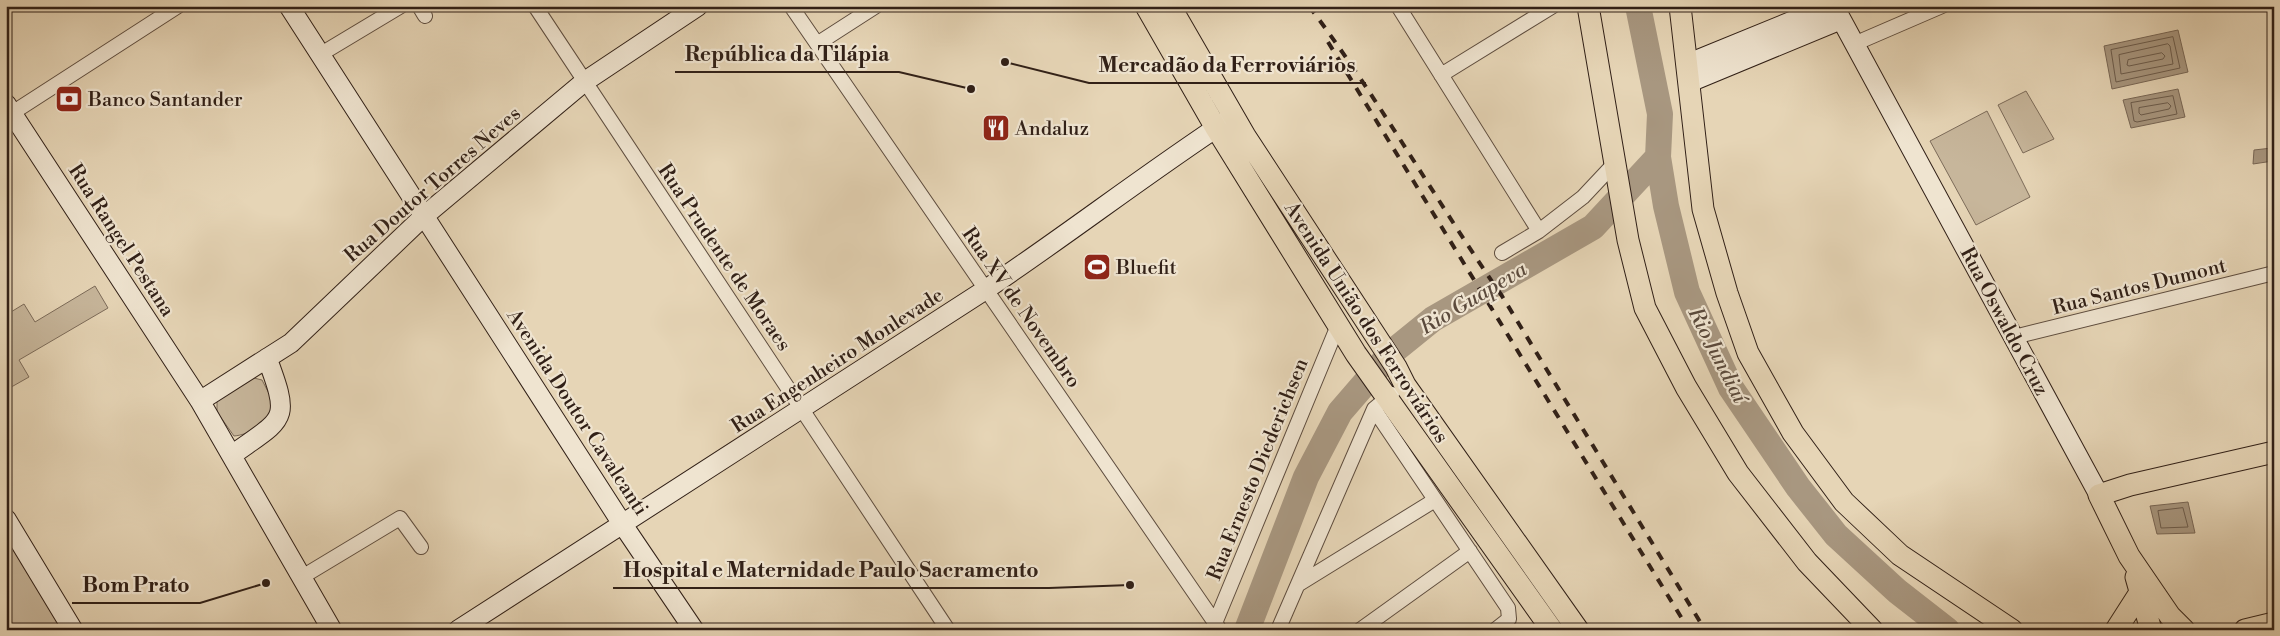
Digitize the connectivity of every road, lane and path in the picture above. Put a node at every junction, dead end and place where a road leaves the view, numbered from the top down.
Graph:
1 (178, 6) edge
2 (289, 6) edge
3 (401, 6) edge
4 (535, 6) edge
5 (698, 6) edge
6 (791, 6) edge
7 (876, 6) edge
8 (1146, 6) edge
9 (1398, 6) edge
10 (1553, 6) edge
11 (1588, 6) edge
12 (1680, 6) edge
13 (1942, 6) edge
14 (1171, 8) edge
15 (1834, 11) edge
16 (817, 44) junction
17 (1854, 44) junction
18 (321, 54) junction
19 (1687, 64) junction
20 (1441, 75) junction
21 (584, 82) junction
22 (1689, 86) junction
23 (8, 112) edge
24 (1224, 122) junction
25 (1614, 164) junction
26 (424, 218) junction
27 (1539, 231) junction
28 (1502, 253) dead end
29 (2274, 273) edge
30 (986, 290) junction
31 (1339, 324) junction
32 (2014, 337) junction
33 (267, 358) junction
34 (1400, 376) junction
35 (1382, 400) junction
36 (200, 401) junction
37 (803, 410) junction
38 (2274, 452) edge
39 (232, 455) junction
40 (2099, 495) junction
41 (1435, 500) junction
42 (6, 519) edge
43 (623, 525) junction
44 (421, 547) dead end
45 (1470, 551) junction
46 (2129, 556) junction
47 (302, 577) junction
48 (1299, 584) junction
49 (2141, 591) junction
50 (2274, 623) edge
51 (1216, 627) edge
52 (73, 630) edge
53 (332, 630) edge
54 (458, 630) edge
55 (694, 630) edge
56 (948, 630) edge
57 (1278, 630) edge
58 (1360, 630) edge
59 (1495, 630) edge
60 (1552, 630) edge
61 (1578, 630) edge
62 (1872, 630) edge
63 (2012, 630) edge
64 (2116, 630) edge
65 (2151, 630) edge
66 (2184, 630) edge
67 (2245, 630) edge

1 - 23 street
2 - 18 main road, Avenida Doutor Cavalcanti
3 - 18 street
4 - 21 street, Rua Prudente de Moraes
5 - 21 main road, Rua Doutor Torres Neves
6 - 16 street, Rua XV de Novembro
7 - 16 street
8 - 24 main road, Avenida União dos Ferroviários
9 - 20 street
10 - 20 street
11 - 25 main road
12 - 19 main road
13 - 17 street
14 - 24 main road, Avenida União dos Ferroviários
15 - 17 main road, Rua Oswaldo Cruz
15 - 19 main road
15 - 22 main road
16 - 30 street, Rua XV de Novembro
17 - 32 main road, Rua Oswaldo Cruz
18 - 26 main road, Avenida Doutor Cavalcanti
19 - 22 main road
20 - 27 street
21 - 26 main road, Rua Doutor Torres Neves
21 - 37 street, Rua Prudente de Moraes
22 - 63 main road
23 - 36 main road, Rua Rangel Pestana
24 - 30 main road, Rua Engenheiro Monlevade
24 - 31 main road, Avenida União dos Ferroviários
24 - 34 main road, Avenida União dos Ferroviários
25 - 27 street
25 - 62 main road
26 - 33 main road, Rua Doutor Torres Neves
26 - 43 main road, Avenida Doutor Cavalcanti
27 - 28 street
29 - 32 street, Rua Santos Dumont
30 - 37 main road, Rua Engenheiro Monlevade
30 - 51 street, Rua XV de Novembro
31 - 35 main road, Avenida União dos Ferroviários
31 - 51 street, Rua Ernesto Diederichsen
32 - 40 main road, Rua Oswaldo Cruz
33 - 36 main road, Rua Doutor Torres Neves
33 - 39 main road
34 - 35 street
34 - 61 main road, Avenida União dos Ferroviários
35 - 41 street
35 - 48 street
35 - 60 main road, Avenida União dos Ferroviários
36 - 39 main road, Rua Rangel Pestana
37 - 43 main road, Rua Engenheiro Monlevade
37 - 56 street, Rua Prudente de Moraes
38 - 40 main road
39 - 47 main road, Rua Rangel Pestana
40 - 46 main road, Rua Oswaldo Cruz
41 - 45 street
41 - 48 street
42 - 52 main road
43 - 54 main road, Rua Engenheiro Monlevade
43 - 55 main road, Avenida Doutor Cavalcanti
44 - 47 street
45 - 58 street
45 - 59 street
46 - 49 main road
46 - 66 main road, Rua Oswaldo Cruz
47 - 53 main road, Rua Rangel Pestana
48 - 57 street
49 - 64 main road
49 - 65 main road
50 - 67 main road

